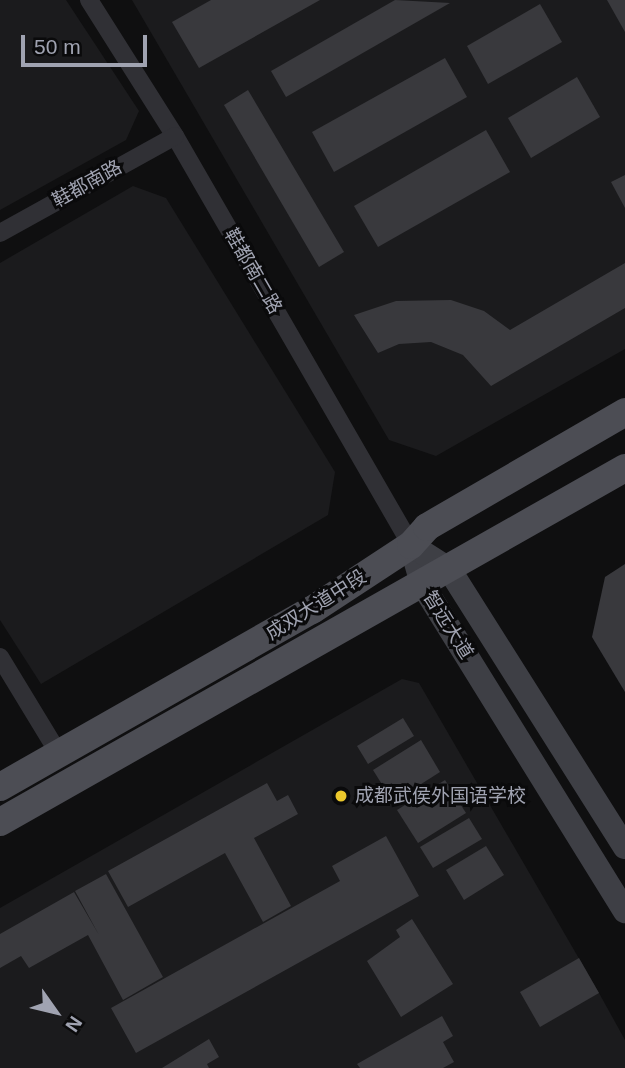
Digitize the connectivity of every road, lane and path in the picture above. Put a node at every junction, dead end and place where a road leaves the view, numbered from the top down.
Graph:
1 (89, 0) edge
2 (175, 136) junction
3 (0, 233) edge
4 (625, 412) edge
5 (625, 468) edge
6 (411, 545) junction
7 (449, 569) junction
8 (422, 584) junction
9 (0, 657) edge
10 (59, 754) junction
11 (0, 787) edge
12 (0, 822) edge
13 (625, 847) edge
14 (625, 911) edge

1 - 2 street, 鞋都南二路
2 - 3 street, 鞋都南路
2 - 6 street, 鞋都南二路
4 - 6 main road, 成双大道中段
5 - 7 main road, 成双大道中段
6 - 7 main road, 智远大道
6 - 8 main road, 智远大道
6 - 10 main road, 成双大道中段
7 - 8 main road, 成双大道中段
7 - 13 main road, 智远大道
8 - 12 main road, 成双大道中段
8 - 14 main road, 智远大道
9 - 10 street
10 - 11 main road, 成双大道中段

